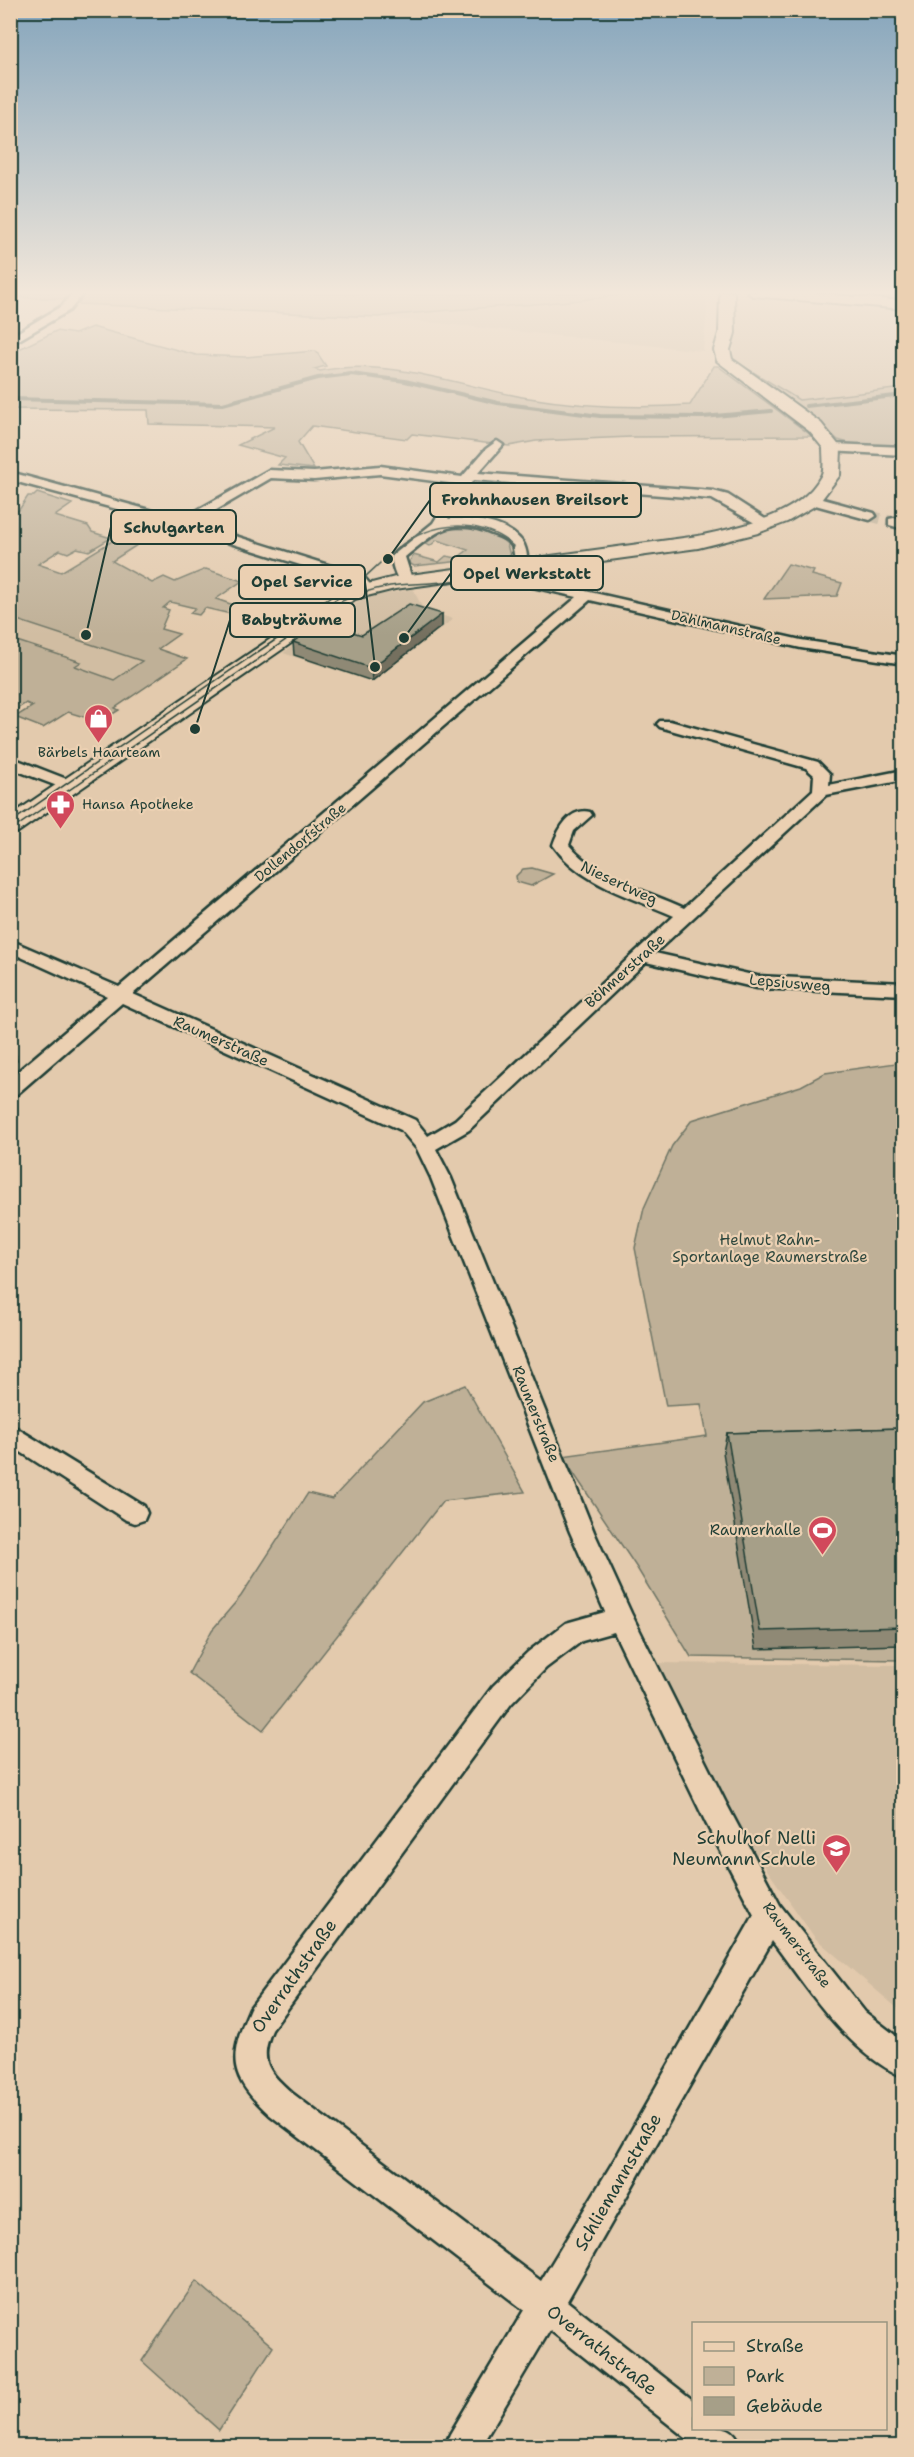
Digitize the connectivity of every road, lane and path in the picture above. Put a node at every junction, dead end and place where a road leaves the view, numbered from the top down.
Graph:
1 (787, 407) edge
2 (497, 444) dead end
3 (832, 448) junction
4 (903, 451) edge
5 (10, 476) edge
6 (469, 479) junction
7 (812, 500) junction
8 (870, 516) tunnel mouth
9 (767, 524) junction
10 (183, 525) junction
11 (439, 525) junction
12 (558, 560) junction
13 (522, 566) junction
14 (484, 572) junction
15 (406, 582) junction
16 (550, 585) junction
17 (367, 589) junction
18 (584, 599) junction
19 (903, 660) edge
20 (665, 724) dead end
21 (10, 762) edge
22 (903, 775) edge
23 (71, 786) junction
24 (821, 791) junction
25 (584, 815) dead end
26 (10, 827) edge
27 (686, 915) junction
28 (10, 945) edge
29 (643, 956) junction
30 (903, 989) edge
31 (119, 996) junction
32 (10, 1089) edge
33 (425, 1146) junction
34 (10, 1433) edge
35 (135, 1513) dead end
36 (621, 1619) junction
37 (770, 1915) junction
38 (903, 2062) edge
39 (546, 2306) junction
40 (692, 2422) edge
41 (704, 2430) edge
42 (462, 2446) edge
43 (724, 2446) edge

1 - 3 main road
2 - 6 street
3 - 4 street
3 - 7 main road
5 - 10 street
6 - 9 street
6 - 10 street
6 - 11 street
7 - 8 street
7 - 9 main road
9 - 12 main road
10 - 17 street
11 - 13 street
11 - 15 street
12 - 13 main road
12 - 16 street
13 - 14 main road
14 - 15 main road
14 - 16 street, Dahlmannstraße
15 - 17 main road
16 - 18 street, Dahlmannstraße
17 - 23 main road
18 - 19 street, Dahlmannstraße
18 - 31 street, Dollendorfstraße
20 - 24 street
21 - 23 street
22 - 24 street
23 - 26 main road
24 - 27 street, Böhmerstraße
25 - 27 street, Niesertweg
27 - 29 street, Böhmerstraße
28 - 31 street, Raumerstraße
29 - 30 street, Lepsiusweg
29 - 33 street, Böhmerstraße
31 - 32 street, Dollendorfstraße
31 - 33 street, Raumerstraße
33 - 36 street, Raumerstraße
34 - 35 street
36 - 37 street, Raumerstraße
36 - 39 street, Overrathstraße
37 - 38 street, Raumerstraße
37 - 39 street, Schliemannstraße
39 - 40 street, Overrathstraße
39 - 42 street, Schliemannstraße
41 - 43 street

